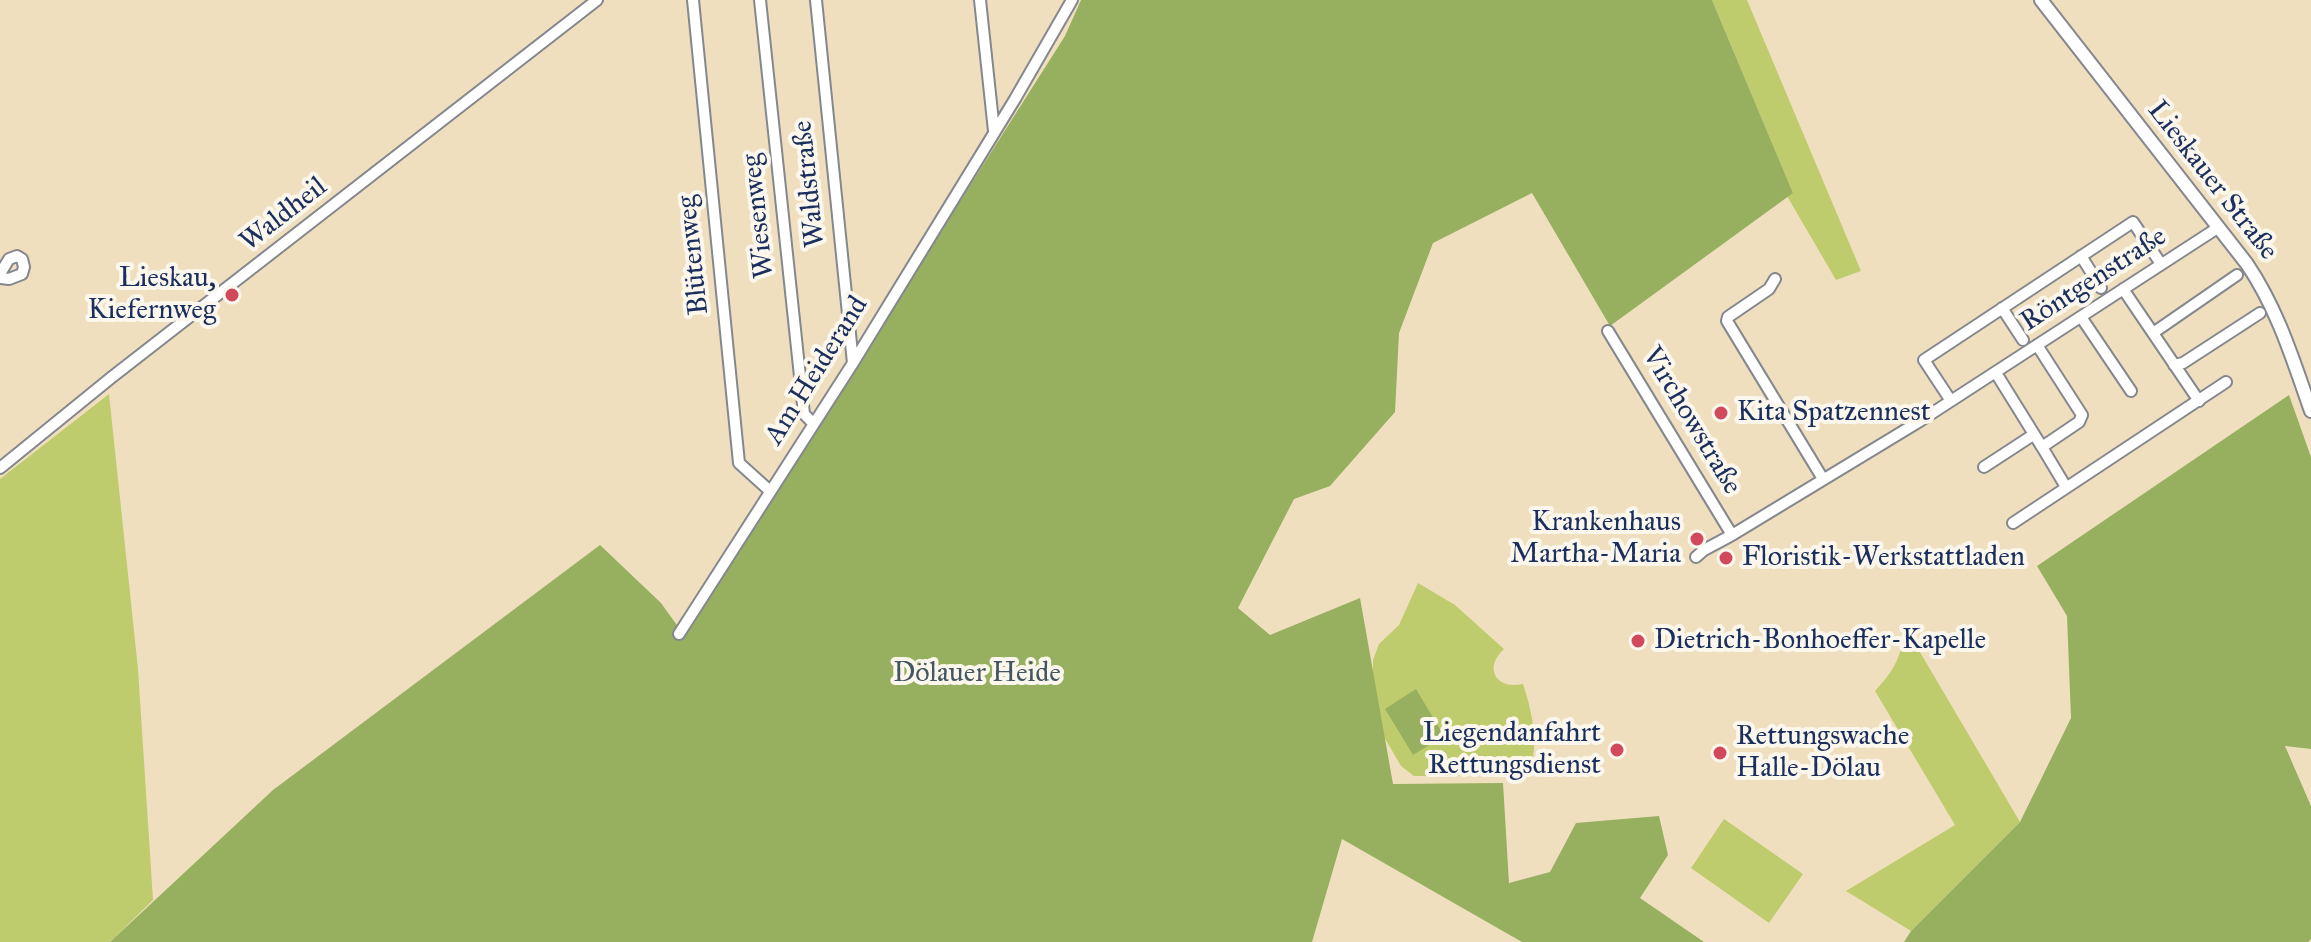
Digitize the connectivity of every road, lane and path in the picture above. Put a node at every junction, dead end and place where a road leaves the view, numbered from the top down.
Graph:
1 (597, 0) edge
2 (693, 0) edge
3 (760, 0) edge
4 (816, 0) edge
5 (980, 0) edge
6 (1072, 0) edge
7 (2041, 0) edge
8 (994, 131) junction
9 (2219, 227) junction
10 (2081, 256) junction
11 (2161, 264) junction
12 (2237, 275) dead end
13 (1775, 279) dead end
14 (2101, 288) dead end
15 (2123, 289) junction
16 (2002, 308) junction
17 (2260, 313) dead end
18 (2081, 317) junction
19 (1608, 331) dead end
20 (2153, 333) junction
21 (2023, 340) dead end
22 (2037, 345) junction
23 (853, 363) junction
24 (2174, 365) junction
25 (1996, 373) junction
26 (2226, 382) dead end
27 (2131, 391) dead end
28 (1951, 401) junction
29 (2199, 401) junction
30 (2311, 411) edge
31 (813, 423) junction
32 (2033, 435) junction
33 (2042, 447) junction
34 (1984, 467) dead end
35 (0, 468) edge
36 (1823, 479) junction
37 (2066, 487) junction
38 (770, 491) junction
39 (2013, 523) dead end
40 (1732, 535) junction
41 (1696, 557) dead end
42 (679, 634) dead end

1 - 35 street, Waldheil
2 - 38 street, Blütenweg
3 - 31 street, Wiesenweg
4 - 23 street, Waldstraße
5 - 8 street
6 - 8 street, Am Heiderand
7 - 9 street, Lieskauer Straße
8 - 23 street, Am Heiderand
9 - 11 street, Röntgenstraße
9 - 30 street, Lieskauer Straße
10 - 11 street
10 - 14 street
10 - 16 street
11 - 15 street, Röntgenstraße
12 - 20 street
13 - 36 street
15 - 18 street, Röntgenstraße
15 - 20 street
16 - 21 street
16 - 28 street
17 - 24 street
18 - 22 street, Röntgenstraße
18 - 27 street
19 - 40 street, Virchowstraße
20 - 24 street
22 - 25 street, Röntgenstraße
22 - 33 street
23 - 31 street, Am Heiderand
24 - 29 street
25 - 28 street, Röntgenstraße
25 - 32 street
26 - 29 street
28 - 36 street, Röntgenstraße
29 - 37 street
31 - 38 street, Am Heiderand
32 - 33 street
32 - 34 street
33 - 37 street
36 - 40 street, Röntgenstraße
37 - 39 street
38 - 42 street, Am Heiderand
40 - 41 street, Röntgenstraße

